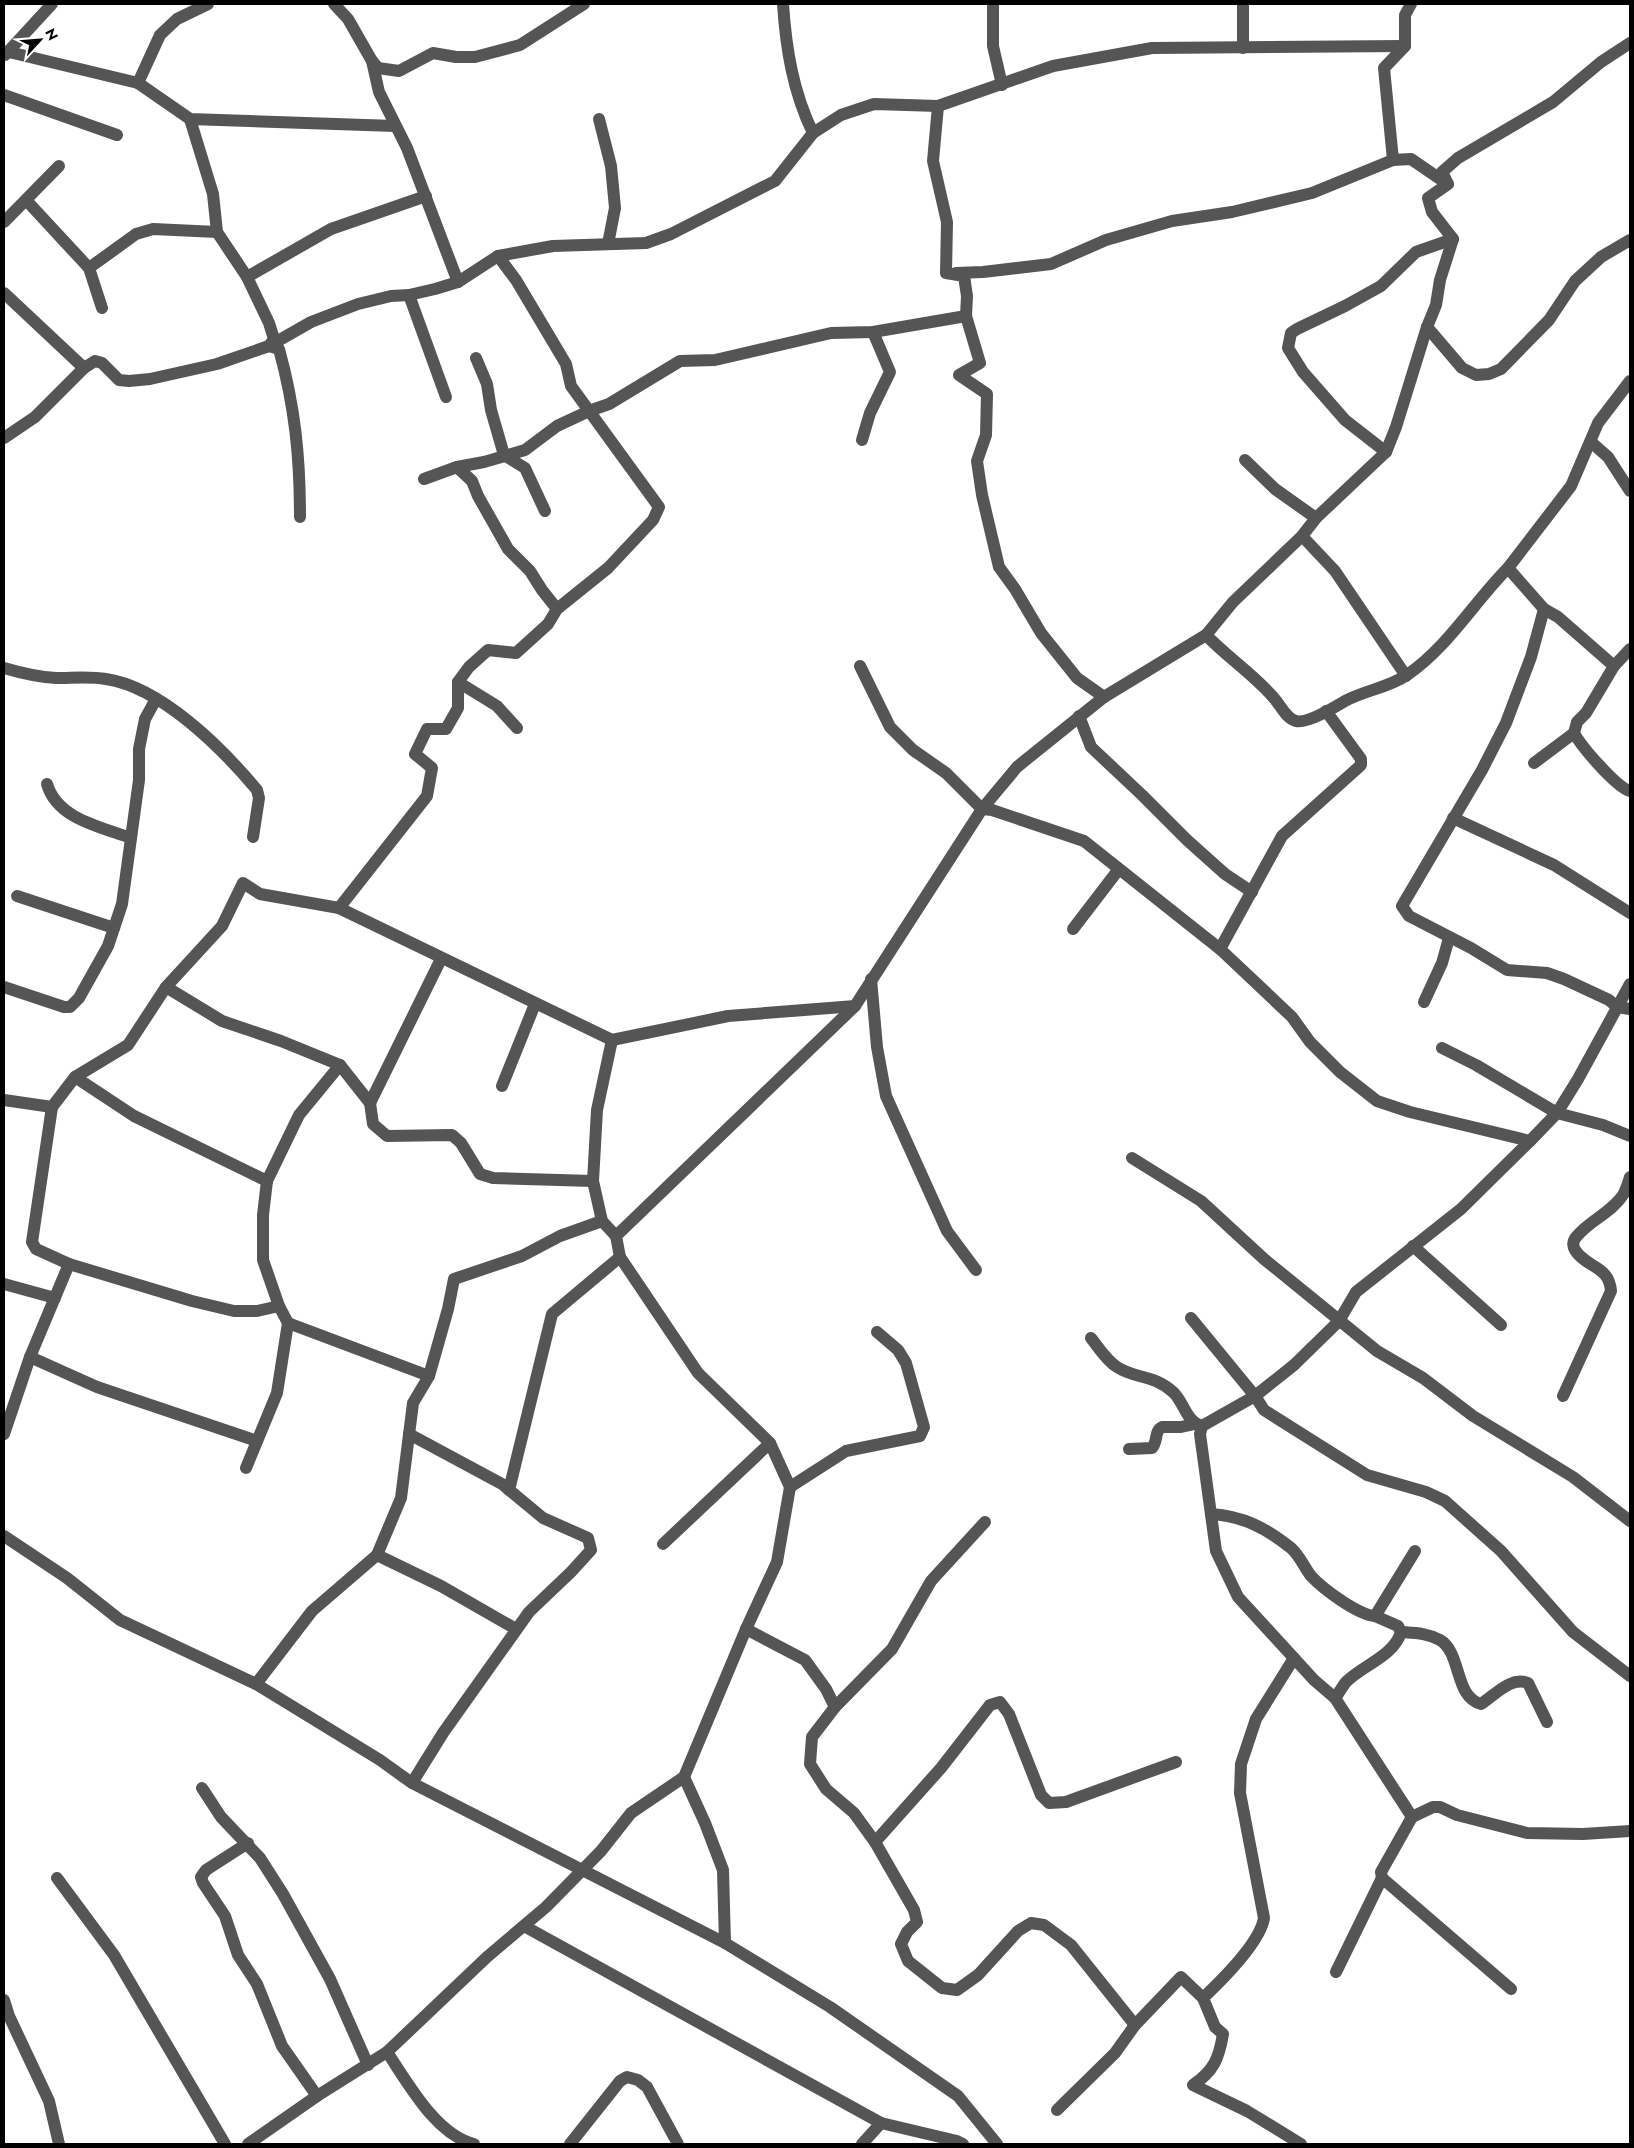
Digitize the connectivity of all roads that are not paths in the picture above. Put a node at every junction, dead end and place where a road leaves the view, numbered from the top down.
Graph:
1 (52, 4) edge
2 (208, 4) edge
3 (334, 4) edge
4 (584, 4) edge
5 (783, 4) edge
6 (993, 4) edge
7 (1243, 4) edge
8 (1411, 4) edge
9 (1630, 43) edge
10 (1405, 46) junction
11 (1243, 48) junction
12 (6, 54) edge
13 (372, 61) junction
14 (138, 83) junction
15 (1002, 85) junction
16 (4, 95) edge
17 (938, 106) junction
18 (190, 119) junction
19 (599, 119) dead end
20 (395, 126) junction
21 (813, 133) junction
22 (118, 135) dead end
23 (1393, 160) junction
24 (59, 166) dead end
25 (1448, 184) junction
26 (426, 196) junction
27 (26, 200) junction
28 (4, 222) edge
29 (217, 232) junction
30 (1453, 239) junction
31 (1630, 240) edge
32 (608, 244) junction
33 (498, 256) junction
34 (89, 268) junction
35 (946, 273) junction
36 (247, 277) junction
37 (458, 282) junction
38 (4, 293) edge
39 (409, 295) junction
40 (102, 308) dead end
41 (966, 316) junction
42 (1427, 327) junction
43 (873, 332) junction
44 (269, 346) junction
45 (476, 358) dead end
46 (84, 368) junction
47 (1630, 381) edge
48 (446, 397) dead end
49 (589, 411) junction
50 (4, 438) edge
51 (862, 440) dead end
52 (1590, 442) junction
53 (1386, 452) junction
54 (504, 455) junction
55 (1245, 460) dead end
56 (457, 467) junction
57 (424, 479) dead end
58 (1630, 491) edge
59 (545, 511) dead end
60 (300, 517) dead end
61 (1316, 518) junction
62 (1302, 536) junction
63 (1508, 568) junction
64 (1544, 608) junction
65 (557, 609) junction
66 (1206, 635) junction
67 (1630, 649) edge
68 (860, 666) dead end
69 (1614, 666) junction
70 (4, 668) edge
71 (1406, 676) junction
72 (458, 682) junction
73 (1104, 697) junction
74 (156, 699) junction
75 (1326, 711) junction
76 (1079, 716) junction
77 (517, 728) dead end
78 (1574, 733) junction
79 (1534, 764) dead end
80 (47, 784) dead end
81 (1630, 792) edge
82 (982, 809) junction
83 (1453, 818) junction
84 (253, 837) dead end
85 (131, 838) junction
86 (1119, 869) junction
87 (1252, 892) junction
88 (17, 896) dead end
89 (339, 908) junction
90 (1630, 913) edge
91 (114, 928) junction
92 (1073, 928) dead end
93 (1450, 938) junction
94 (1220, 949) junction
95 (441, 958) junction
96 (871, 979) junction
97 (1630, 984) edge
98 (4, 987) edge
99 (166, 987) junction
100 (1424, 1002) dead end
101 (535, 1004) junction
102 (855, 1006) junction
103 (1624, 1008) edge
104 (612, 1040) junction
105 (1442, 1048) dead end
106 (340, 1065) junction
107 (75, 1077) junction
108 (502, 1086) dead end
109 (4, 1100) edge
110 (370, 1103) junction
111 (52, 1108) junction
112 (1557, 1113) junction
113 (1630, 1136) edge
114 (1530, 1141) junction
115 (1132, 1158) dead end
116 (1630, 1177) edge
117 (267, 1181) junction
118 (593, 1181) junction
119 (602, 1221) junction
120 (616, 1236) junction
121 (1413, 1246) junction
122 (620, 1257) junction
123 (69, 1264) junction
124 (976, 1270) dead end
125 (4, 1284) edge
126 (55, 1298) junction
127 (278, 1306) junction
128 (1191, 1318) dead end
129 (1339, 1321) junction
130 (288, 1323) junction
131 (1501, 1325) dead end
132 (877, 1332) dead end
133 (1091, 1338) dead end
134 (30, 1357) junction
135 (429, 1376) junction
136 (1255, 1396) junction
137 (1563, 1396) dead end
138 (1198, 1425) junction
139 (4, 1434) edge
140 (409, 1434) junction
141 (257, 1441) junction
142 (770, 1443) junction
143 (1129, 1449) dead end
144 (246, 1468) dead end
145 (790, 1486) junction
146 (509, 1490) junction
147 (1211, 1514) junction
148 (1630, 1521) edge
149 (985, 1522) dead end
150 (4, 1536) edge
151 (663, 1544) dead end
152 (1416, 1551) dead end
153 (377, 1555) junction
154 (1376, 1616) junction
155 (516, 1629) junction
156 (746, 1629) junction
157 (1401, 1632) junction
158 (1294, 1658) junction
159 (1630, 1676) edge
160 (256, 1684) junction
161 (1335, 1698) junction
162 (835, 1707) junction
163 (1547, 1722) dead end
164 (1176, 1762) dead end
165 (684, 1777) junction
166 (412, 1782) junction
167 (202, 1788) dead end
168 (1412, 1817) junction
169 (1630, 1831) edge
170 (875, 1842) junction
171 (248, 1843) junction
172 (582, 1869) junction
173 (57, 1878) dead end
174 (1382, 1878) junction
175 (524, 1926) junction
176 (725, 1943) junction
177 (1336, 1972) dead end
178 (1511, 1989) dead end
179 (1204, 1998) junction
180 (4, 2000) edge
181 (1135, 2025) junction
182 (388, 2052) junction
183 (368, 2064) junction
184 (317, 2096) junction
185 (1057, 2110) dead end
186 (882, 2123) junction
187 (59, 2144) edge
188 (225, 2144) edge
189 (248, 2144) edge
190 (474, 2144) edge
191 (570, 2144) edge
192 (678, 2144) edge
193 (862, 2144) edge
194 (963, 2144) edge
195 (997, 2144) edge
196 (1301, 2144) edge

1 - 12 street
2 - 14 street
3 - 13 street
4 - 13 street
5 - 21 street
6 - 15 street
7 - 11 street
8 - 10 street
9 - 25 street
10 - 11 street
10 - 23 street
11 - 15 street
12 - 14 street
13 - 20 street
14 - 18 street
15 - 17 street
16 - 22 street
17 - 21 street
17 - 35 street
18 - 20 street
18 - 29 street
19 - 32 street
20 - 26 street
21 - 32 street
23 - 25 street
23 - 35 street
24 - 27 street
25 - 30 street
26 - 36 street
26 - 37 street
27 - 28 street
27 - 34 street
29 - 34 street
29 - 36 street
30 - 42 street
30 - 53 street
31 - 42 street
32 - 33 street
33 - 37 street
33 - 49 street
34 - 40 street
35 - 41 street
36 - 44 street
37 - 39 street
38 - 46 street
39 - 44 street
39 - 48 street
41 - 43 street
41 - 73 street
42 - 53 street
43 - 49 street
43 - 51 street
44 - 46 street
44 - 60 street
45 - 54 street
46 - 50 street
47 - 52 street
49 - 54 street
49 - 65 street
52 - 58 street
52 - 63 street
53 - 61 street
54 - 56 street
54 - 59 street
55 - 61 street
56 - 57 street
56 - 65 street
61 - 62 street
62 - 66 street
62 - 71 street
63 - 64 street
63 - 71 street
64 - 69 street
64 - 83 street
65 - 72 street
66 - 73 street
66 - 75 street
67 - 69 street
68 - 82 street
69 - 78 street
70 - 74 street
71 - 75 street
72 - 77 street
72 - 89 street
73 - 76 street
74 - 84 street
74 - 85 street
75 - 87 street
76 - 82 street
76 - 87 street
78 - 79 street
78 - 81 street
80 - 85 street
82 - 86 street
82 - 96 street
83 - 90 street
83 - 93 street
85 - 91 street
86 - 92 street
86 - 94 street
87 - 94 street
88 - 91 street
89 - 95 street
89 - 99 street
91 - 98 street
93 - 100 street
93 - 103 street
94 - 114 street
95 - 101 street
95 - 110 street
96 - 102 street
96 - 124 street
97 - 103 street
99 - 106 street
99 - 107 street
101 - 104 street
101 - 108 street
102 - 104 street
102 - 120 street
103 - 112 street
104 - 118 street
105 - 112 street
106 - 110 street
106 - 117 street
107 - 111 street
107 - 117 street
109 - 111 street
110 - 118 street
111 - 123 street
112 - 113 street
112 - 114 street
114 - 121 street
115 - 129 street
116 - 137 street
117 - 127 street
118 - 119 street
119 - 120 street
119 - 135 street
120 - 122 street
121 - 129 street
121 - 131 street
122 - 142 street
122 - 146 street
123 - 126 street
123 - 127 street
125 - 126 street
126 - 134 street
127 - 130 street
128 - 136 street
129 - 136 street
129 - 148 street
130 - 135 street
130 - 141 street
132 - 145 street
133 - 138 street
134 - 139 street
134 - 141 street
135 - 140 street
136 - 138 street
136 - 159 street
138 - 143 street
138 - 147 street
140 - 146 street
140 - 153 street
141 - 144 street
142 - 145 street
142 - 151 street
145 - 156 street
146 - 155 street
147 - 154 street
147 - 158 street
149 - 162 street
150 - 160 street
152 - 154 street
153 - 155 street
153 - 160 street
154 - 157 street
155 - 166 street
156 - 162 street
156 - 165 street
157 - 161 street
157 - 163 street
158 - 161 street
158 - 179 street
160 - 166 street
161 - 168 street
162 - 170 street
164 - 170 street
165 - 172 street
165 - 176 street
166 - 172 street
167 - 171 street
168 - 169 street
168 - 174 street
170 - 181 street
171 - 183 street
171 - 184 street
172 - 175 street
172 - 176 street
173 - 188 street
174 - 177 street
174 - 178 street
175 - 182 street
175 - 186 street
176 - 195 street
179 - 181 street
179 - 196 street
180 - 187 street
181 - 185 street
182 - 183 street
182 - 190 street
183 - 184 street
184 - 189 street
186 - 193 street
186 - 194 street
191 - 192 street

